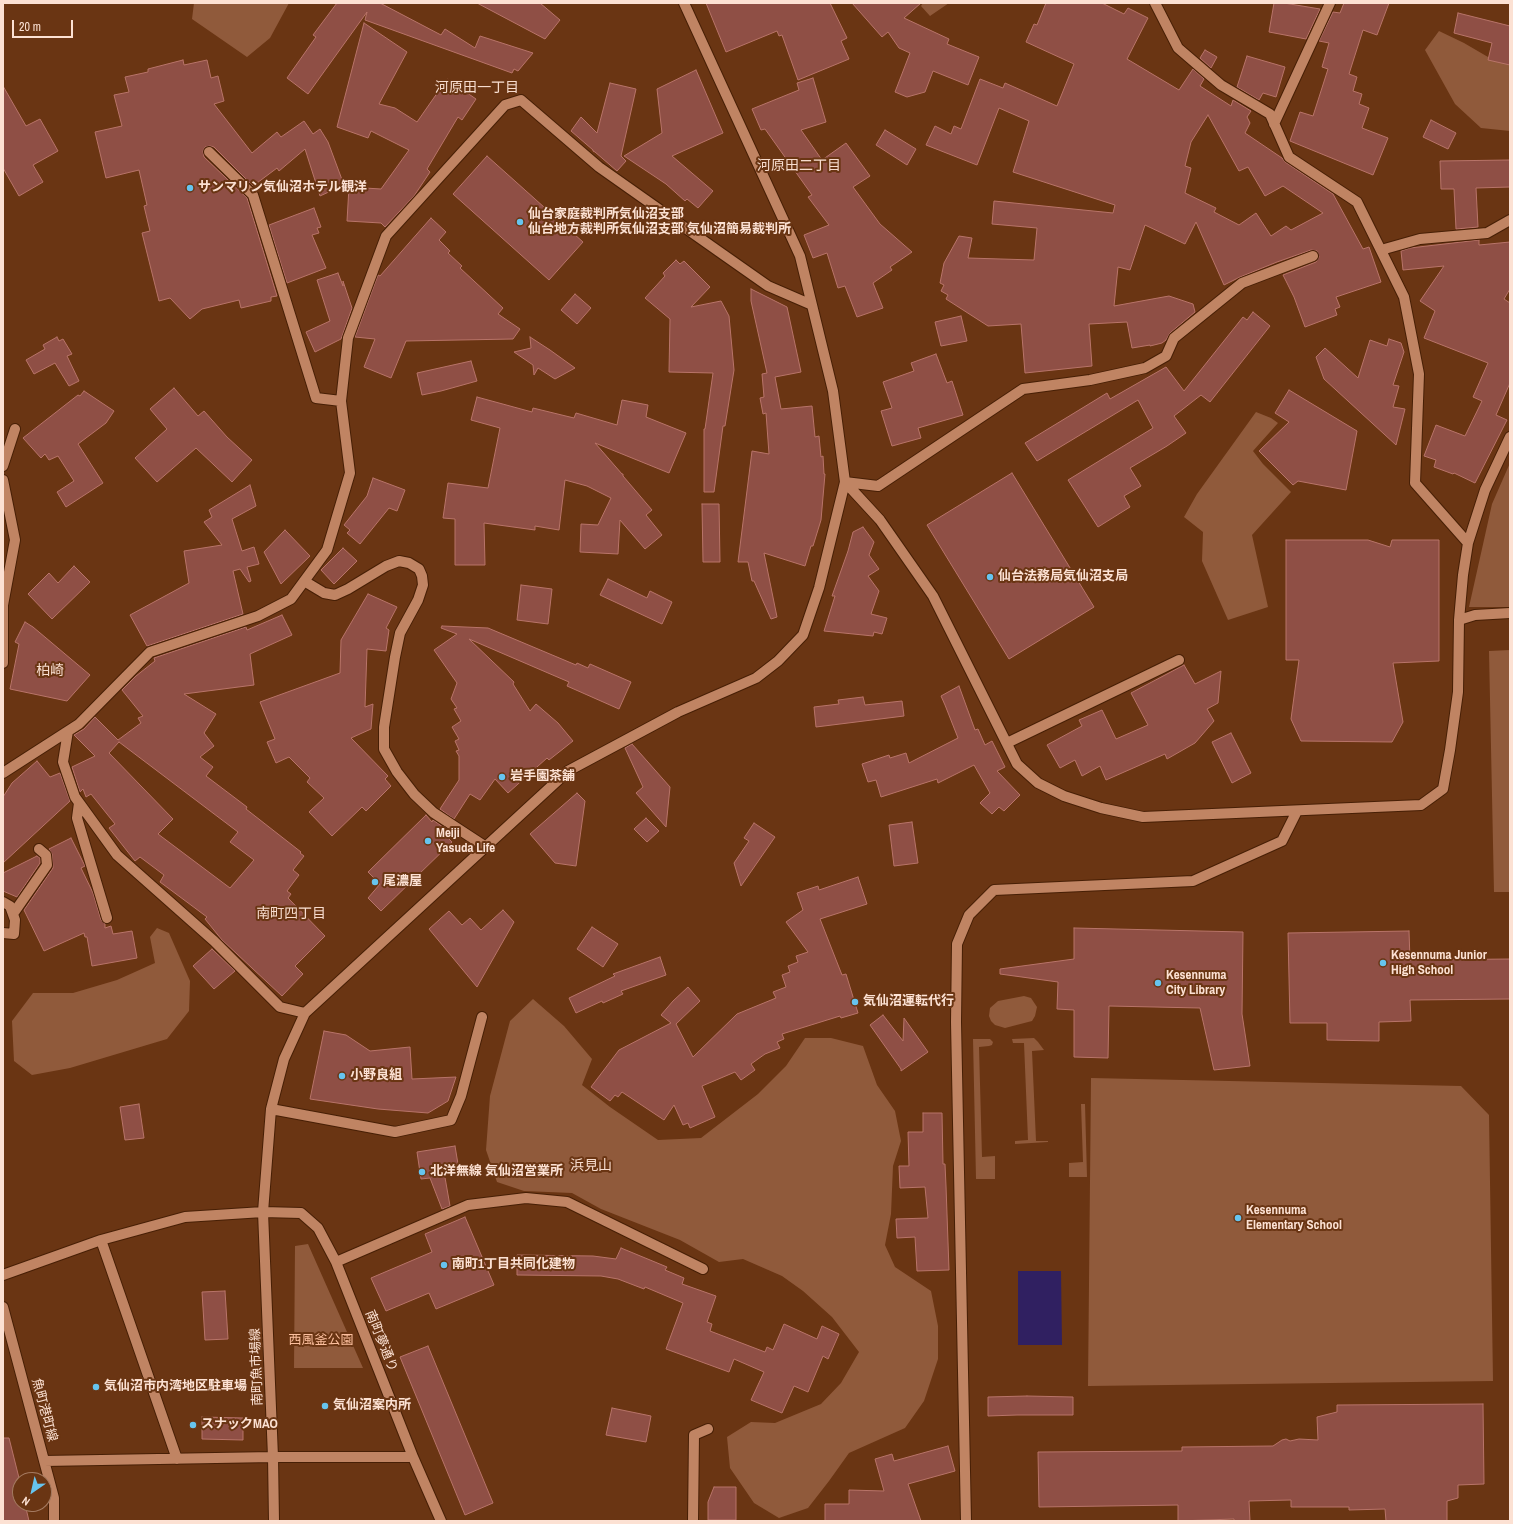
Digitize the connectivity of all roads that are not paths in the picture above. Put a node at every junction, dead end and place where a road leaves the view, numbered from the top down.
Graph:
1 (684, 3) edge
2 (1156, 3) edge
3 (1330, 3) edge
4 (1274, 124) junction
5 (209, 152) dead end
6 (1510, 220) edge
7 (1381, 250) junction
8 (1313, 256) dead end
9 (812, 305) junction
10 (341, 401) junction
11 (15, 429) dead end
12 (1510, 437) edge
13 (3, 466) edge
14 (3, 480) edge
15 (845, 482) junction
16 (1468, 543) junction
17 (304, 580) junction
18 (1510, 613) edge
19 (1459, 620) junction
20 (1179, 660) dead end
21 (3, 663) edge
22 (68, 731) junction
23 (1007, 743) junction
24 (3, 773) edge
25 (79, 803) junction
26 (1297, 811) junction
27 (486, 847) junction
28 (39, 849) dead end
29 (3, 902) edge
30 (13, 914) junction
31 (107, 918) dead end
32 (3, 933) edge
33 (305, 1012) junction
34 (482, 1017) dead end
35 (271, 1109) junction
36 (263, 1212) junction
37 (101, 1240) junction
38 (336, 1262) junction
39 (703, 1269) dead end
40 (3, 1275) edge
41 (3, 1307) edge
42 (708, 1429) dead end
43 (273, 1457) junction
44 (413, 1457) junction
45 (177, 1458) junction
46 (44, 1461) junction
47 (54, 1521) edge
48 (274, 1521) edge
49 (441, 1521) edge
50 (693, 1521) edge
51 (966, 1521) edge

1 - 9 street
2 - 4 street
3 - 4 street
4 - 7 street
5 - 10 street
6 - 7 street
7 - 16 street
8 - 15 street
9 - 10 street
9 - 15 street
10 - 17 street
11 - 13 street
12 - 16 street
14 - 21 street
15 - 23 street
15 - 27 street
16 - 19 street
17 - 22 street
17 - 27 street
18 - 19 street
19 - 26 street
20 - 23 street
22 - 24 street
22 - 25 street
23 - 26 street
25 - 31 street
25 - 33 street
26 - 51 street
27 - 33 street
28 - 30 street
29 - 30 street
30 - 32 street
33 - 35 street, 南町魚市場線
34 - 35 street
35 - 36 street, 南町魚市場線
36 - 37 street, 南町夢通り
36 - 38 street, 南町夢通り
36 - 43 street, 南町魚市場線
37 - 40 street, 南町夢通り
37 - 45 street
38 - 39 street
38 - 44 street, 南町夢通り
41 - 46 street, 魚町港町線
42 - 50 street
43 - 44 street
43 - 45 street
43 - 48 street, 南町魚市場線
44 - 49 street, 南町夢通り
45 - 46 street
46 - 47 street, 魚町港町線

